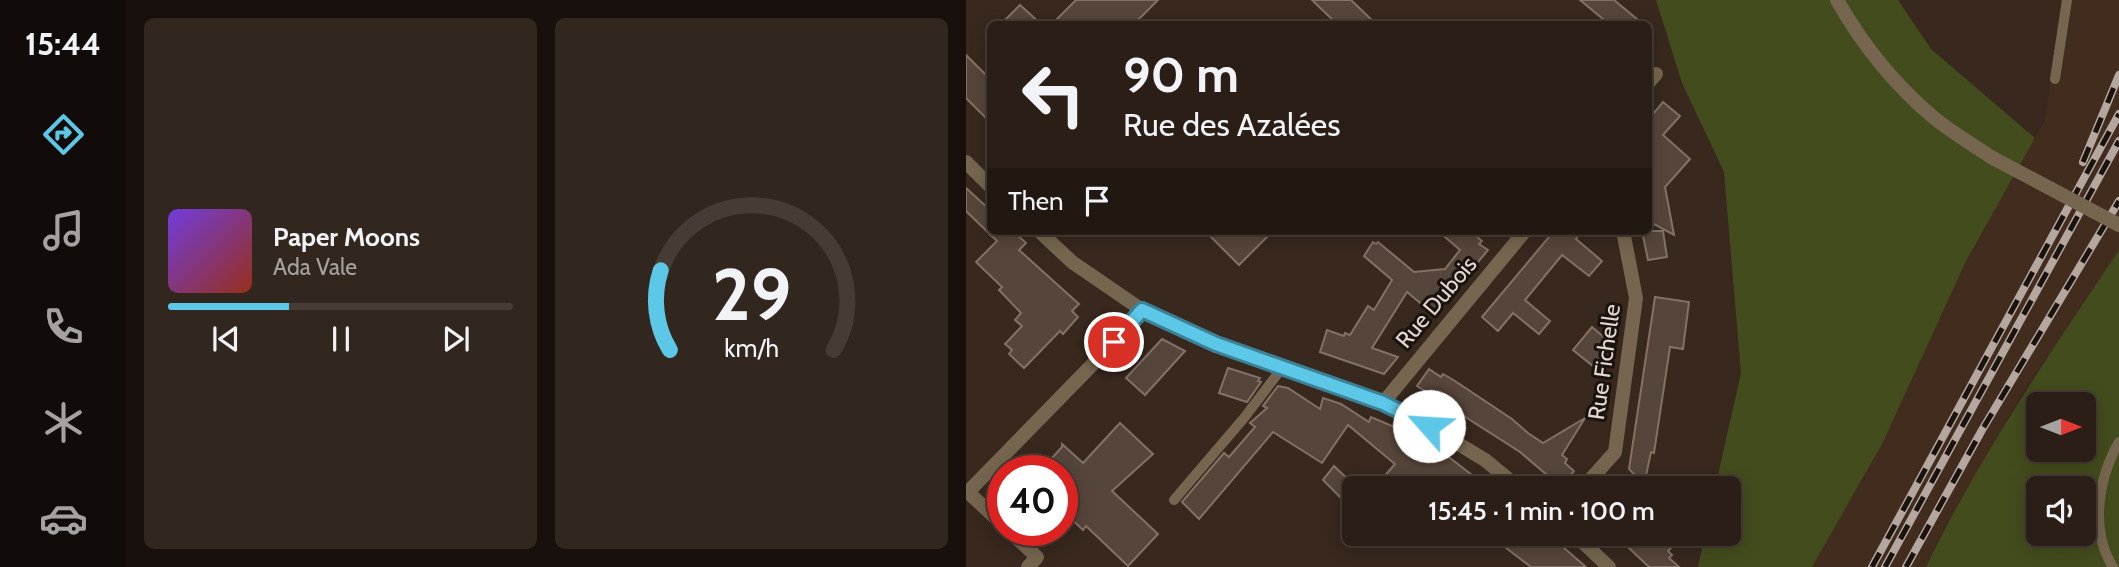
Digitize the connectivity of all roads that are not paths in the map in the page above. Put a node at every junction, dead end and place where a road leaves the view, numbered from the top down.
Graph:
1 (1837, 0) edge
2 (2067, 0) edge
3 (2055, 79) dead end
4 (966, 162) edge
5 (987, 183) edge
6 (2119, 225) edge
7 (1043, 235) edge
8 (1522, 235) edge
9 (1624, 235) edge
10 (1142, 310) junction
11 (1282, 368) junction
12 (1383, 403) junction
13 (2119, 442) edge
14 (1004, 455) edge
15 (987, 473) edge
16 (1505, 476) edge
17 (1594, 476) edge
18 (1174, 500) dead end
19 (987, 510) edge
20 (1025, 546) edge
21 (1587, 546) edge
22 (1028, 567) edge
23 (1609, 567) edge
24 (2113, 567) edge

1 - 6 street, bridge
2 - 3 lane
4 - 5 street
7 - 10 street
8 - 12 street, Rue Dubois
9 - 17 street, Rue Fichelle
10 - 11 street
10 - 14 street
11 - 12 street
11 - 18 lane
12 - 16 street
13 - 24 lane
15 - 19 street
20 - 22 street
21 - 23 street

